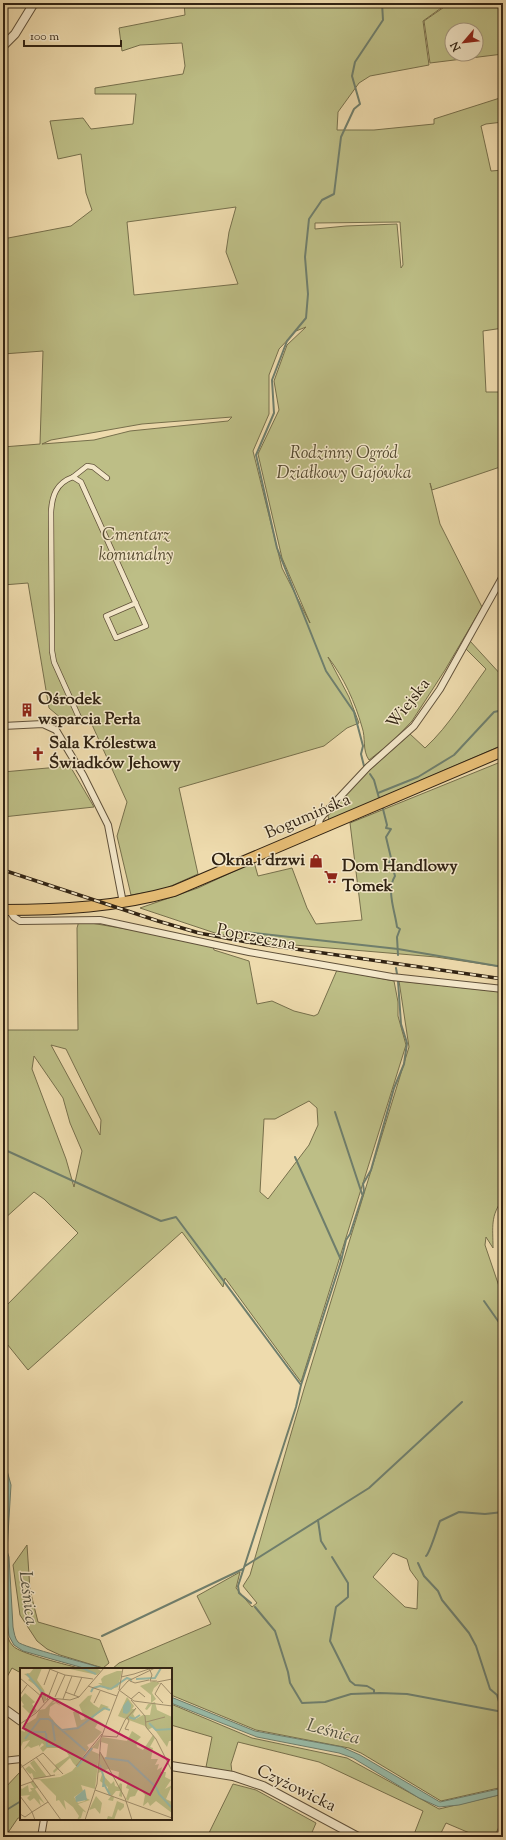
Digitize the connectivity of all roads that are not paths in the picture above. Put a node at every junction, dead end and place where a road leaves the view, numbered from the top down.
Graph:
1 (34, 3) edge
2 (3, 46) edge
3 (73, 477) junction
4 (107, 478) dead end
5 (503, 576) edge
6 (136, 603) junction
7 (81, 722) dead end
8 (3, 726) edge
9 (503, 751) edge
10 (317, 831) junction
11 (123, 903) junction
12 (6, 910) edge
13 (503, 989) edge
14 (3, 1708) edge
15 (20, 1720) edge
16 (20, 1759) edge
17 (3, 1761) edge
18 (172, 1766) edge
19 (44, 1820) edge
20 (40, 1837) edge
21 (358, 1837) edge

1 - 2 street
3 - 4 street
3 - 6 street
3 - 7 street
5 - 10 street, Wiejska
6 - 6 street
8 - 11 street
9 - 10 main road, Bogumińska
10 - 11 main road, Bogumińska
11 - 12 main road, Bogumińska
12 - 13 street, Poprzeczna
14 - 15 street
16 - 17 street
18 - 21 street, Czyżowicka
19 - 20 street

